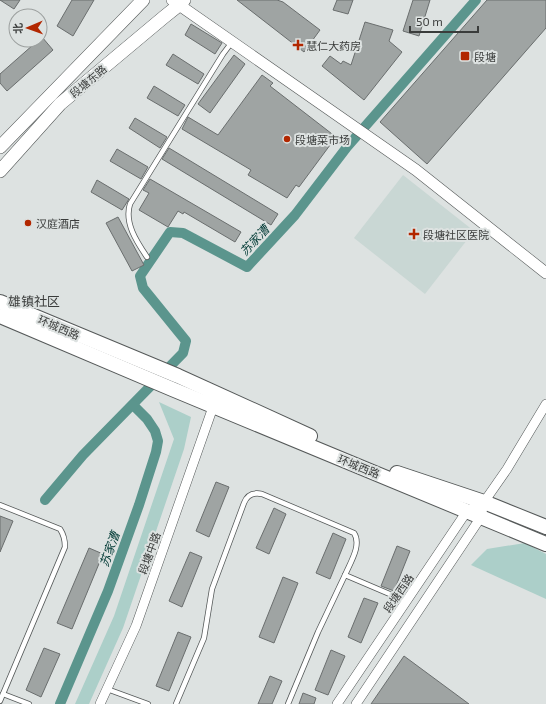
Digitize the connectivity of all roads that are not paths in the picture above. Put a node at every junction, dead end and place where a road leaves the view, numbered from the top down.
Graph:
1 (143, 0) edge
2 (178, 2) edge
3 (232, 42) junction
4 (0, 147) edge
5 (0, 171) edge
6 (147, 257) dead end
7 (546, 273) edge
8 (0, 302) edge
9 (0, 316) edge
10 (546, 404) edge
11 (214, 406) junction
12 (484, 502) junction
13 (0, 505) edge
14 (467, 511) junction
15 (481, 517) junction
16 (546, 528) edge
17 (546, 544) edge
18 (345, 575) junction
19 (406, 601) junction
20 (107, 689) junction
21 (3, 694) junction
22 (0, 701) edge
23 (29, 704) edge
24 (100, 704) edge
25 (148, 704) edge
26 (176, 704) edge
27 (288, 704) edge
28 (337, 704) edge
29 (356, 704) edge

1 - 4 main road, 段塘东路
2 - 3 street
2 - 5 main road, 段塘东路
3 - 6 lane
3 - 7 street
8 - 12 main road, 环城西路
9 - 11 main road, 环城西路
10 - 12 street
11 - 14 main road, 环城西路
11 - 20 street, 段塘中路
12 - 14 street, 段塘西路
12 - 15 street
12 - 16 main road, 环城西路
13 - 21 lane
14 - 15 main road, 环城西路
14 - 19 street, 段塘西路
15 - 17 main road, 环城西路
15 - 29 street
18 - 19 lane
18 - 26 lane
18 - 27 lane
19 - 28 street, 段塘西路
20 - 24 street, 段塘中路
20 - 25 lane
21 - 22 lane
21 - 23 lane

